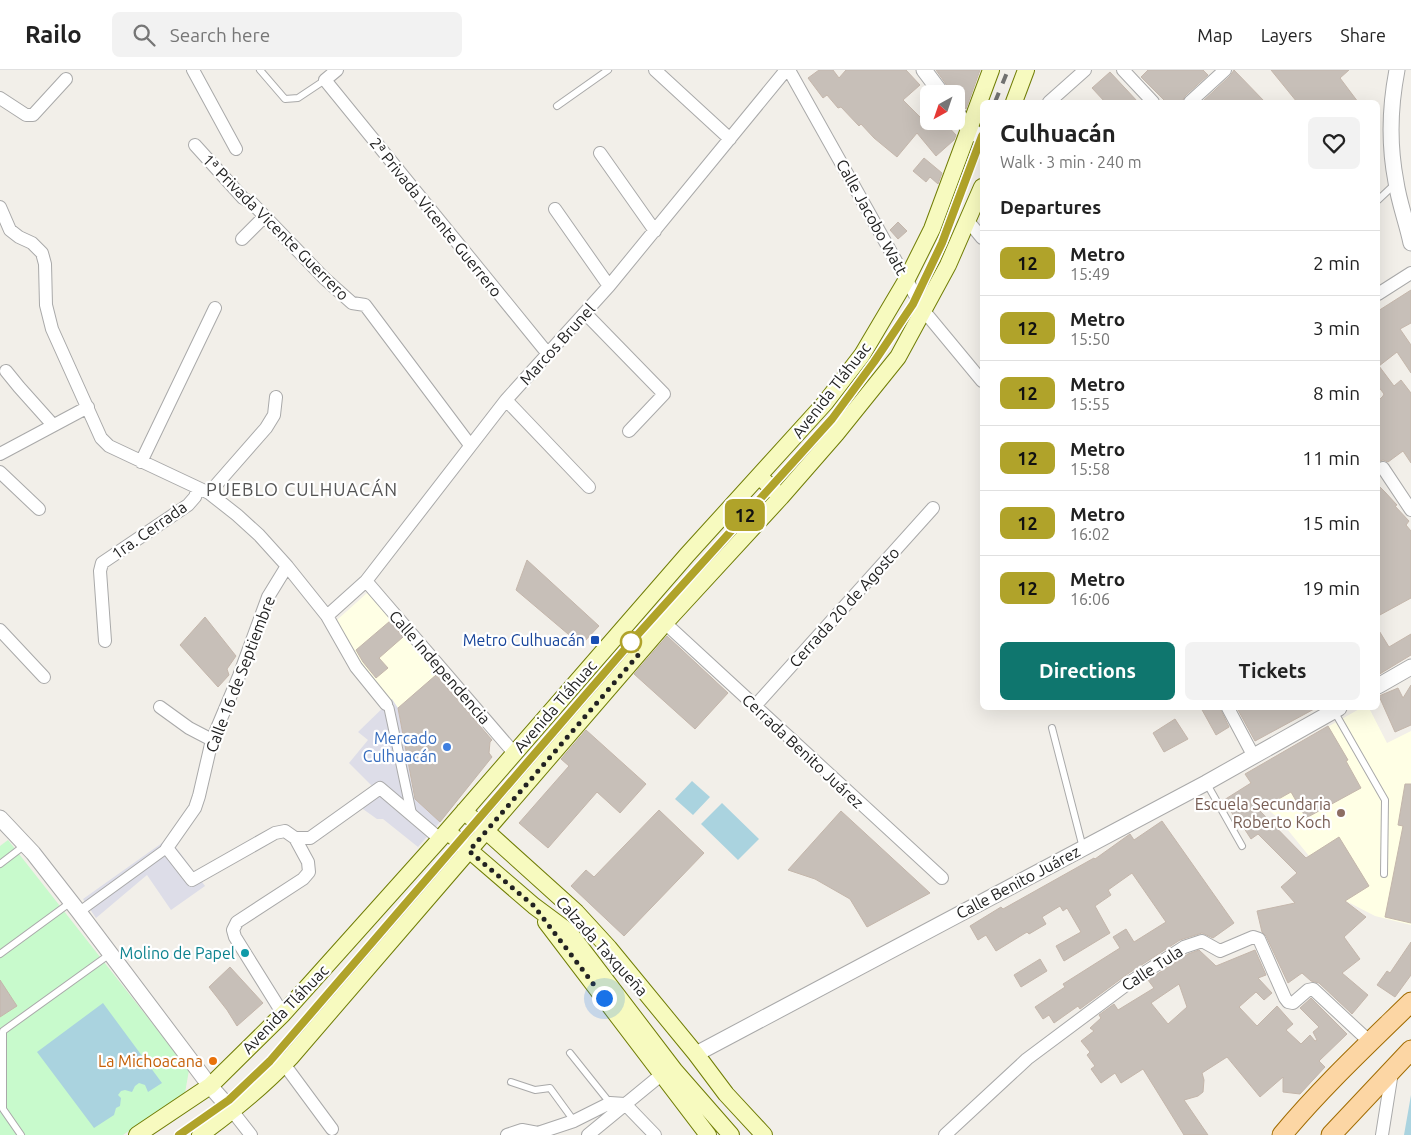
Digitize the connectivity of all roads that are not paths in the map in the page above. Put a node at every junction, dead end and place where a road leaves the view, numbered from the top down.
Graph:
1 (194, 70) edge
2 (260, 70) edge
3 (337, 70) edge
4 (608, 70) edge
5 (655, 70) edge
6 (788, 70) edge
7 (924, 70) edge
8 (992, 70) edge
9 (1026, 70) edge
10 (1085, 70) edge
11 (1123, 70) edge
12 (1225, 70) edge
13 (1397, 70) edge
14 (66, 79) dead end
15 (325, 80) junction
16 (935, 85) edge
17 (0, 98) edge
18 (984, 100) edge
19 (1015, 100) edge
20 (1051, 100) edge
21 (1151, 100) edge
22 (1192, 100) edge
23 (557, 106) dead end
24 (980, 118) edge
25 (965, 122) edge
26 (976, 134) edge
27 (730, 139) junction
28 (195, 145) dead end
29 (236, 149) dead end
30 (600, 154) dead end
31 (1396, 184) junction
32 (980, 192) edge
33 (1380, 198) edge
34 (0, 207) edge
35 (555, 209) dead end
36 (265, 216) junction
37 (968, 221) junction
38 (655, 231) junction
39 (980, 236) edge
40 (242, 239) dead end
41 (1411, 243) edge
42 (1411, 273) edge
43 (907, 279) junction
44 (609, 286) junction
45 (1380, 293) edge
46 (215, 308) dead end
47 (924, 311) junction
48 (585, 313) junction
49 (548, 354) junction
50 (6, 371) dead end
51 (980, 379) edge
52 (276, 397) dead end
53 (506, 400) junction
54 (88, 407) junction
55 (52, 425) junction
56 (629, 431) dead end
57 (470, 445) junction
58 (0, 454) edge
59 (141, 462) junction
60 (1383, 468) dead end
61 (0, 472) edge
62 (759, 476) junction
63 (590, 487) dead end
64 (204, 490) junction
65 (780, 497) junction
66 (933, 508) dead end
67 (39, 509) dead end
68 (1411, 510) edge
69 (286, 566) junction
70 (366, 581) junction
71 (327, 616) junction
72 (665, 623) junction
73 (0, 630) edge
74 (105, 641) dead end
75 (1411, 667) edge
76 (44, 677) dead end
77 (1380, 685) edge
78 (386, 704) joint
79 (755, 706) junction
80 (160, 707) dead end
81 (1229, 710) edge
82 (1334, 710) edge
83 (1337, 710) edge
84 (1052, 728) dead end
85 (212, 740) junction
86 (514, 753) junction
87 (1254, 755) junction
88 (1206, 783) junction
89 (464, 811) junction
90 (412, 816) junction
91 (0, 818) edge
92 (486, 831) junction
93 (443, 835) junction
94 (295, 838) junction
95 (24, 845) junction
96 (1242, 846) dead end
97 (166, 848) junction
98 (1083, 848) junction
99 (469, 851) junction
100 (0, 864) edge
101 (1384, 874) dead end
102 (942, 878) dead end
103 (534, 906) junction
104 (75, 908) junction
105 (111, 953) junction
106 (0, 954) edge
107 (1411, 1002) edge
108 (283, 1014) junction
109 (1370, 1042) junction
110 (1411, 1050) edge
111 (570, 1053) dead end
112 (696, 1054) junction
113 (284, 1064) junction
114 (1392, 1072) junction
115 (661, 1075) junction
116 (511, 1082) dead end
117 (210, 1086) junction
118 (726, 1094) junction
119 (610, 1103) junction
120 (625, 1104) junction
121 (232, 1112) junction
122 (574, 1121) junction
123 (1291, 1127) edge
124 (332, 1130) dead end
125 (22, 1135) edge
126 (137, 1135) edge
127 (200, 1135) edge
128 (251, 1135) edge
129 (507, 1135) edge
130 (588, 1135) edge
131 (656, 1135) edge
132 (708, 1135) edge
133 (731, 1135) edge
134 (750, 1135) edge
135 (764, 1135) edge
136 (945, 1135) edge
137 (1282, 1135) edge
138 (1331, 1135) edge
139 (1382, 1135) edge

1 - 29 street
2 - 15 lane
3 - 15 street
4 - 23 lane
5 - 27 street
6 - 27 street, Marcos Brunel
6 - 43 street, Calle Jacobo Watt
7 - 16 street
8 - 18 main road, Avenida Tláhuac
9 - 19 main road
10 - 20 street
11 - 21 street
12 - 22 street
13 - 31 street
14 - 17 street
15 - 49 street, 2ª Privada Vicente Guerrero
24 - 26 main road, Avenida Tláhuac
25 - 26 street
26 - 43 main road, Avenida Tláhuac
27 - 38 street, Marcos Brunel
28 - 36 street, 1ª Privada Vicente Guerrero
30 - 38 street
31 - 33 lane
31 - 41 street
32 - 37 main road, Avenida Tláhuac
34 - 54 street
35 - 44 street
36 - 40 street
36 - 57 street, 1ª Privada Vicente Guerrero
37 - 39 street
37 - 47 main road, Avenida Tláhuac
38 - 44 street, Marcos Brunel
42 - 45 street
43 - 47 street, Calle Jacobo Watt
43 - 62 main road, Avenida Tláhuac
44 - 48 street, Marcos Brunel
46 - 59 street
47 - 51 street, Calle Jacobo Watt
47 - 65 main road, Avenida Tláhuac
48 - 49 street, Marcos Brunel
48 - 56 street
49 - 53 street, Marcos Brunel
50 - 55 street
52 - 64 street, 1ra. Cerrada
53 - 57 street, Marcos Brunel
53 - 63 street
54 - 55 street
54 - 59 street
55 - 58 street
57 - 70 street, Marcos Brunel
59 - 64 street
60 - 68 street
61 - 67 street
62 - 65 main road
62 - 86 main road, Avenida Tláhuac
64 - 69 street
64 - 74 street, 1ra. Cerrada
65 - 72 main road, Avenida Tláhuac
66 - 79 street, Cerrada 20 de Agosto
69 - 71 street
69 - 85 street, Calle 16 de Septiembre
70 - 71 street, Marcos Brunel
70 - 86 street, Calle Independencia
71 - 78 street
72 - 79 street, Cerrada Benito Juárez
72 - 92 main road, Avenida Tláhuac
73 - 76 street
75 - 77 street
78 - 90 street
79 - 102 street, Cerrada Benito Juárez
80 - 85 street
81 - 87 street
82 - 87 street, Calle Benito Juárez
83 - 101 lane
84 - 98 lane
85 - 97 street, Calle 16 de Septiembre
86 - 89 main road, Avenida Tláhuac
87 - 88 street, Calle Benito Juárez
88 - 96 lane
88 - 98 street, Calle Benito Juárez
89 - 92 main road, Calzada Taxqueña
89 - 93 main road, Avenida Tláhuac
90 - 93 street
90 - 94 street
91 - 95 street
92 - 99 main road, Avenida Tláhuac
92 - 112 main road, Calzada Taxqueña
93 - 99 main road, Calzada Taxqueña
93 - 108 main road, Avenida Tláhuac
94 - 97 street
94 - 108 street
95 - 100 lane
95 - 104 street
97 - 104 street, Calle 16 de Septiembre
98 - 112 street, Calle Benito Juárez
99 - 103 main road, Calzada Taxqueña
99 - 113 main road, Avenida Tláhuac
103 - 115 main road, Calzada Taxqueña
103 - 133 main road, Calzada Taxqueña
104 - 105 street
104 - 106 lane
105 - 117 street
105 - 125 lane
107 - 109 main road
108 - 117 main road, Avenida Tláhuac
109 - 123 main road
109 - 136 street, Calle Tula
110 - 114 main road
111 - 119 lane
112 - 118 main road, Calzada Taxqueña
113 - 121 main road, Avenida Tláhuac
113 - 124 street
114 - 138 main road
114 - 139 street
115 - 120 street
115 - 132 main road, Calzada Taxqueña
116 - 122 lane
117 - 121 street
117 - 126 main road, Avenida Tláhuac
118 - 134 main road, Calzada Taxqueña
118 - 135 main road, Calzada Taxqueña
119 - 120 street
119 - 122 street
120 - 130 street
120 - 131 street
121 - 127 main road, Avenida Tláhuac
121 - 128 street
122 - 129 street
123 - 137 main road

